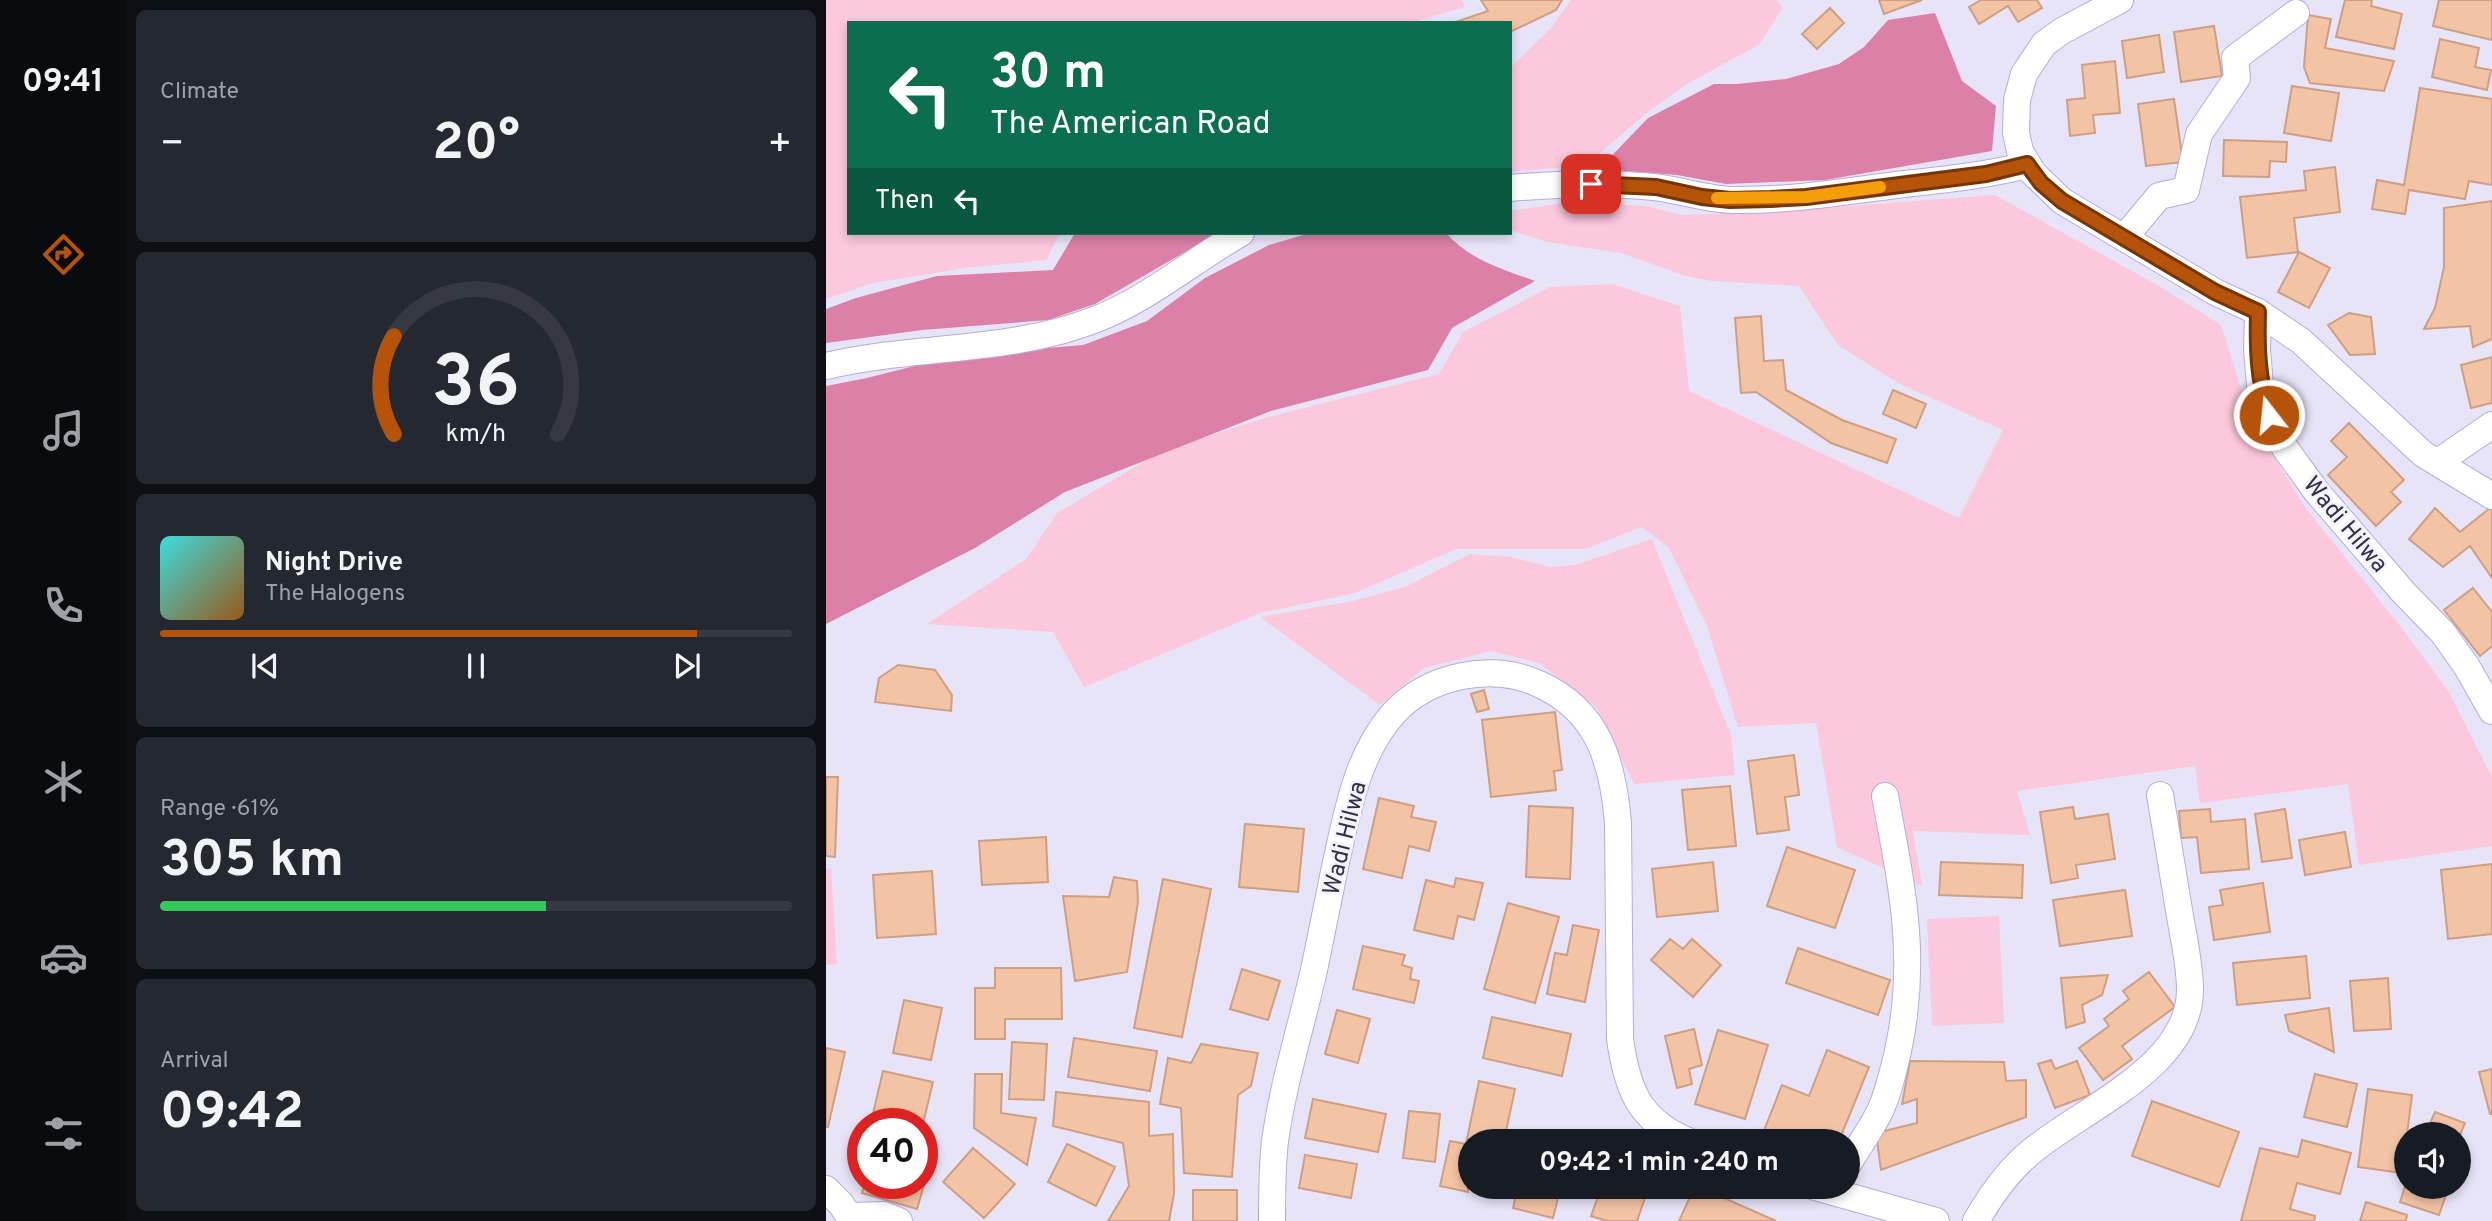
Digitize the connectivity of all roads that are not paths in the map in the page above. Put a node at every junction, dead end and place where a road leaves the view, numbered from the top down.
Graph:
1 (2120, 0) edge
2 (2296, 13) dead end
3 (2027, 164) junction
4 (1512, 188) edge
5 (1238, 235) edge
6 (2124, 238) junction
7 (2258, 312) junction
8 (826, 366) edge
9 (2492, 425) edge
10 (2438, 462) junction
11 (2492, 496) edge
12 (2492, 711) edge
13 (2160, 795) dead end
14 (1885, 796) dead end
15 (1668, 1129) edge
16 (1860, 1144) edge
17 (826, 1189) edge
18 (1858, 1199) edge
19 (851, 1219) edge
20 (1917, 1219) edge
21 (899, 1221) edge
22 (1272, 1221) edge
23 (1976, 1221) edge

1 - 3 street
2 - 6 street
3 - 4 street
3 - 6 street
5 - 8 street
6 - 7 street
7 - 10 street
7 - 12 street, Wadi Hilwa
9 - 10 street
10 - 11 street
13 - 23 street
14 - 16 street
15 - 22 street, Wadi Hilwa
17 - 19 street
18 - 20 street
19 - 21 street

